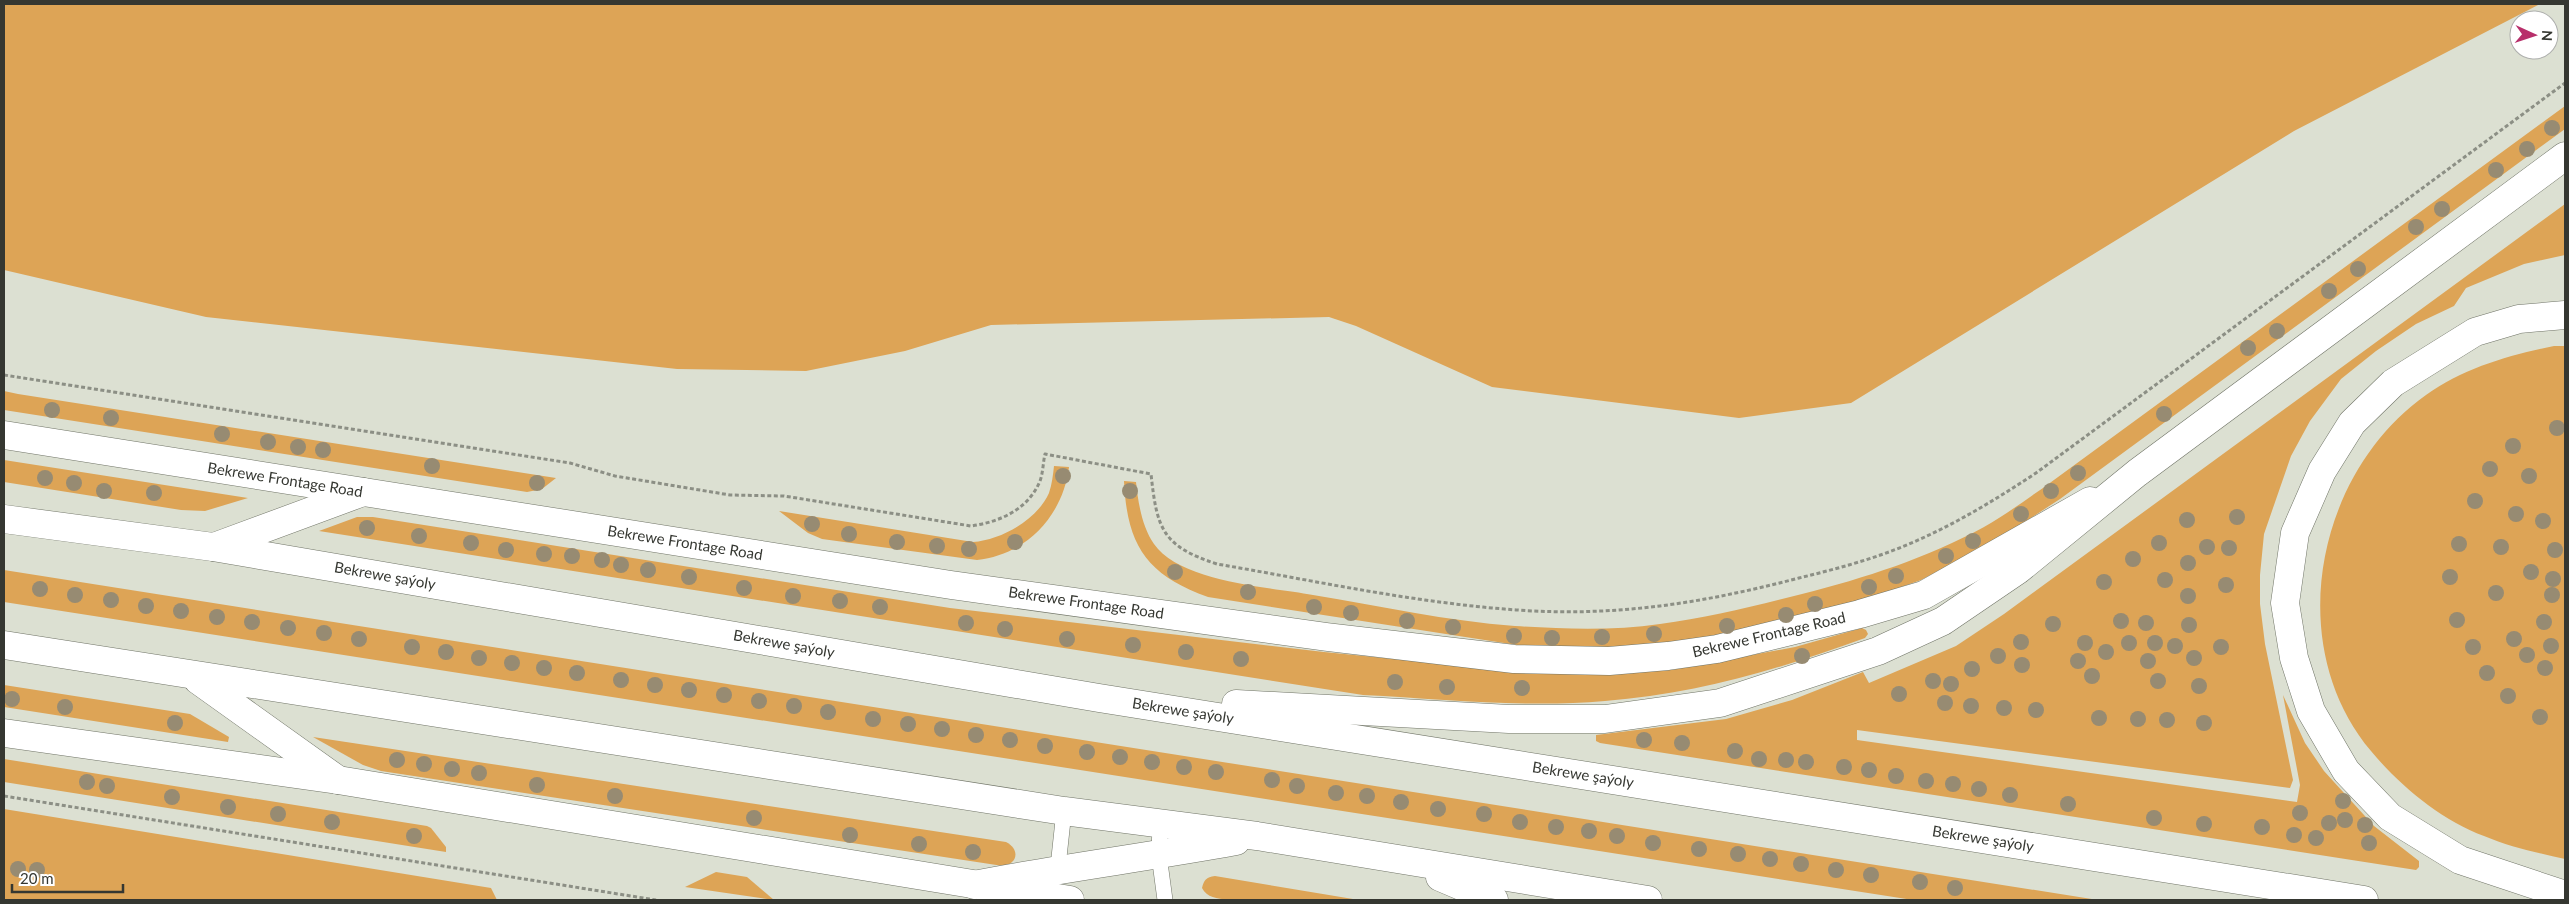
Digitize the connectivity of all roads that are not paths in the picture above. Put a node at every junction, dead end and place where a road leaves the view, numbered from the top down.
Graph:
1 (2565, 156) edge
2 (2565, 315) edge
3 (4, 435) edge
4 (2137, 473) junction
5 (363, 492) junction
6 (4, 519) edge
7 (213, 547) junction
8 (4, 645) edge
9 (193, 676) junction
10 (1099, 698) junction
11 (4, 733) edge
12 (338, 780) junction
13 (1064, 811) junction
14 (1160, 823) junction
15 (1257, 836) junction
16 (1160, 855) junction
17 (1404, 861) junction
18 (1058, 869) junction
19 (974, 885) junction
20 (2565, 896) edge
21 (1061, 899) edge
22 (1165, 900) edge
23 (1494, 900) edge
24 (1648, 900) edge
25 (2364, 900) edge

1 - 4 main road
2 - 20 main road
3 - 5 main road, Bekrewe Frontage Road
4 - 5 main road, Bekrewe Frontage Road
4 - 10 main road
5 - 7 main road
6 - 7 main road, Bekrewe şaýoly
7 - 10 main road, Bekrewe şaýoly
8 - 9 main road
9 - 12 main road
9 - 13 main road
10 - 25 main road, Bekrewe şaýoly
11 - 12 main road
12 - 19 main road
13 - 14 main road
13 - 18 lane
14 - 15 main road
14 - 16 lane
15 - 16 main road
15 - 17 main road
16 - 18 main road
16 - 22 lane
17 - 23 main road
17 - 24 main road
18 - 19 main road
18 - 21 lane
19 - 21 main road

